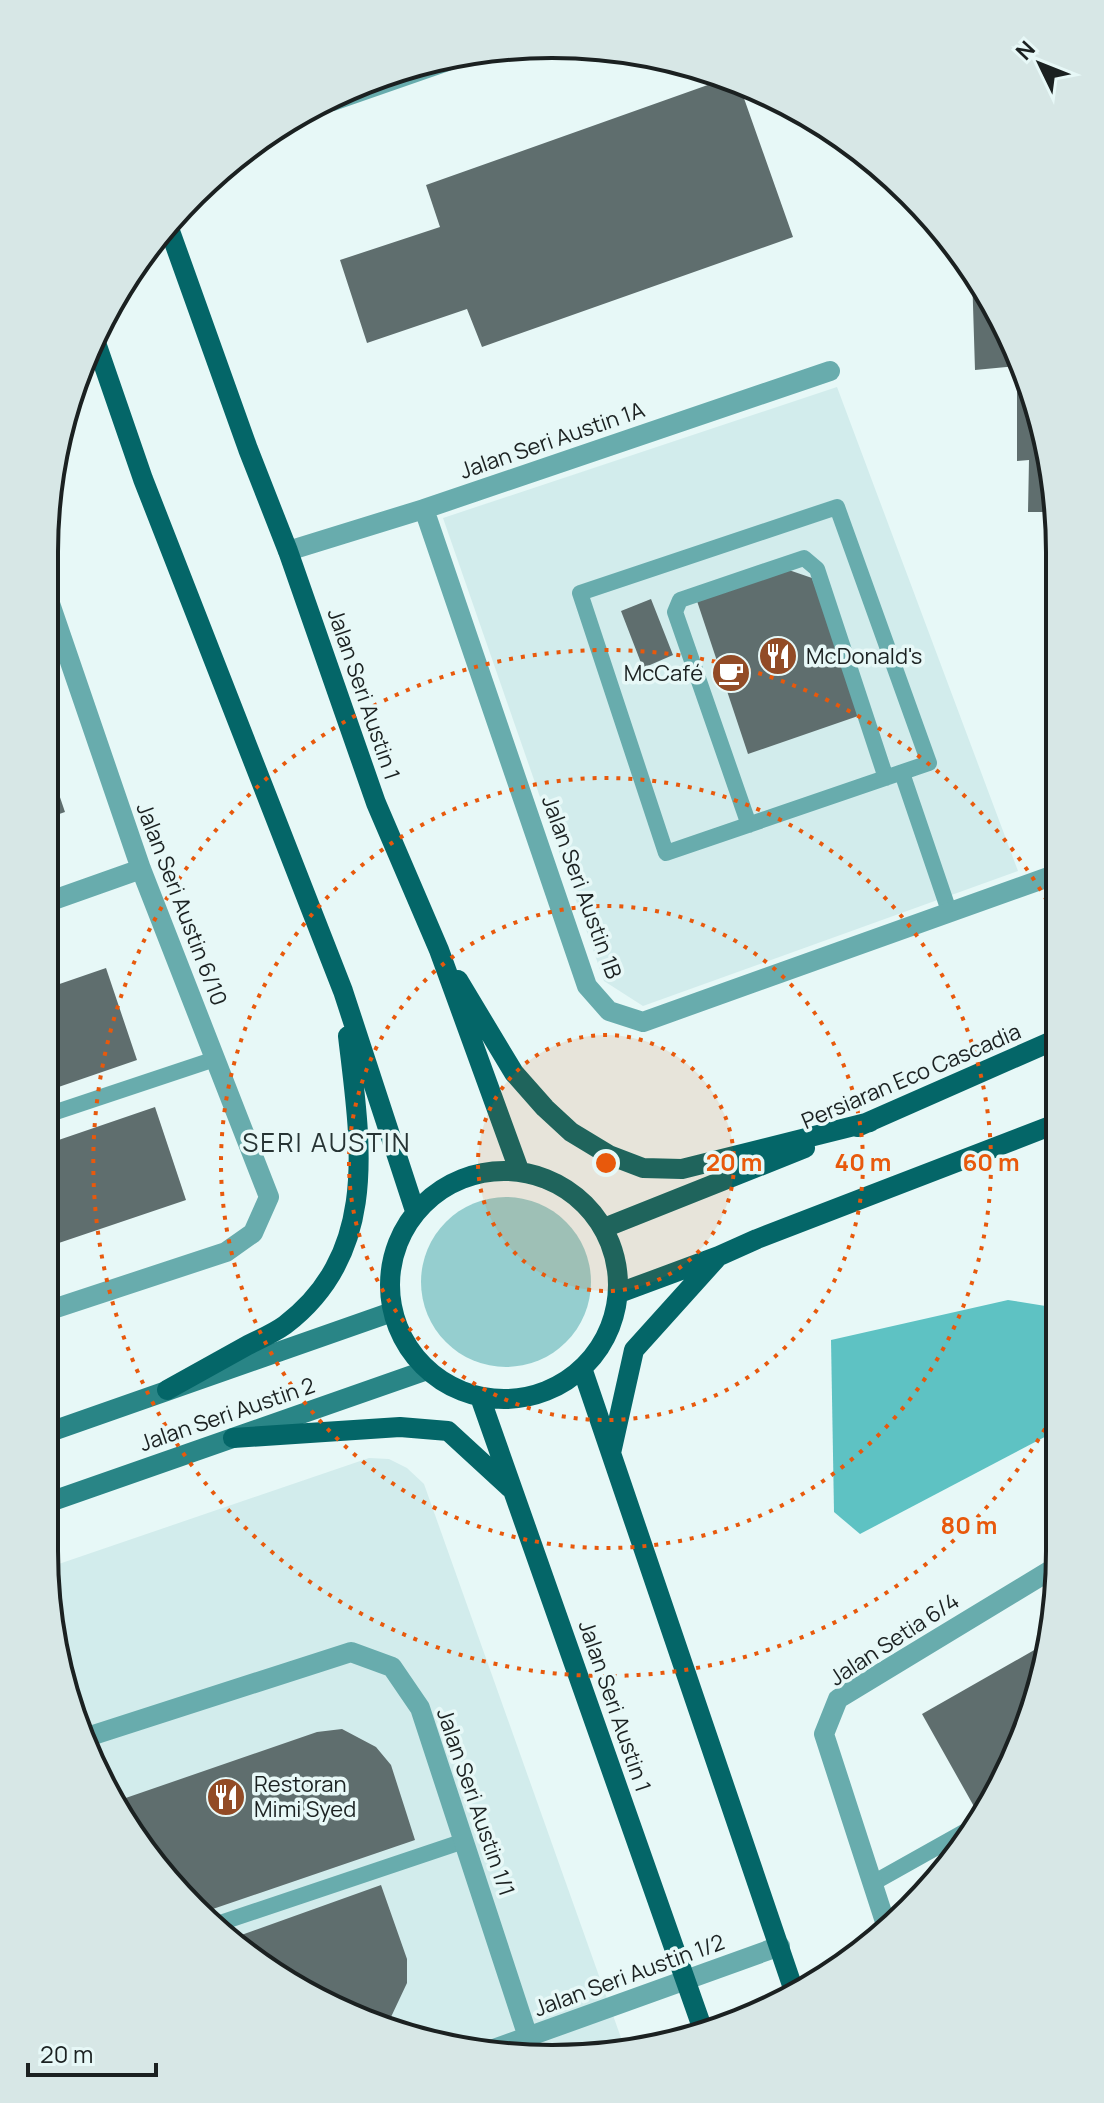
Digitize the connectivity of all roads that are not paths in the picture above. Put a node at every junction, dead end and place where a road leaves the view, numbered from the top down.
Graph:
1 (172, 237) edge
2 (100, 354) edge
3 (830, 371) dead end
4 (424, 509) junction
5 (288, 551) junction
6 (58, 627) edge
7 (894, 775) junction
8 (749, 825) junction
9 (141, 869) junction
10 (1046, 878) edge
11 (58, 898) edge
12 (949, 911) junction
13 (439, 950) junction
14 (343, 991) junction
15 (1046, 1044) edge
16 (215, 1059) junction
17 (58, 1111) edge
18 (870, 1122) junction
19 (1046, 1128) edge
20 (519, 1170) junction
21 (415, 1211) junction
22 (604, 1228) junction
23 (719, 1256) junction
24 (619, 1293) junction
25 (58, 1307) edge
26 (392, 1312) junction
27 (582, 1368) junction
28 (427, 1370) junction
29 (167, 1390) junction
30 (480, 1397) junction
31 (58, 1429) edge
32 (233, 1438) junction
33 (611, 1453) junction
34 (513, 1491) junction
35 (58, 1499) edge
36 (1045, 1573) edge
37 (94, 1735) edge
38 (954, 1837) edge
39 (464, 1841) junction
40 (873, 1883) junction
41 (884, 1917) edge
42 (225, 1921) edge
43 (780, 1946) junction
44 (685, 1978) junction
45 (791, 1983) edge
46 (700, 2022) edge
47 (528, 2037) junction
48 (511, 2043) edge

1 - 5 main road, Jalan Seri Austin 1
2 - 14 main road
3 - 4 street, Jalan Seri Austin 1A
4 - 5 street, Jalan Seri Austin 1A
4 - 12 street, Jalan Seri Austin 1B
5 - 13 main road, Jalan Seri Austin 1
6 - 9 street, Jalan Seri Austin 6/10
7 - 8 lane
7 - 8 lane
7 - 8 lane
7 - 12 lane
9 - 11 street
9 - 16 street, Jalan Seri Austin 6/10
10 - 12 street, Jalan Seri Austin 1B
13 - 18 main road
13 - 20 main road, Jalan Seri Austin 1
14 - 21 main road
14 - 29 main road
15 - 18 main road, Persiaran Eco Cascadia
16 - 17 lane
16 - 25 street, Jalan Seri Austin 6/10
18 - 22 main road, Persiaran Eco Cascadia
19 - 23 main road
20 - 21 main road
20 - 22 main road
21 - 26 main road
22 - 24 main road
23 - 24 main road
23 - 33 main road
24 - 27 main road
26 - 28 main road
26 - 29 street, Jalan Seri Austin 2
27 - 30 main road
27 - 33 main road
28 - 30 main road
28 - 32 street, Jalan Seri Austin 2
29 - 31 street, Jalan Seri Austin 2
30 - 34 main road, Jalan Seri Austin 1
32 - 34 main road
32 - 35 street, Jalan Seri Austin 2
33 - 43 main road
34 - 44 main road, Jalan Seri Austin 1
36 - 40 street, Jalan Setia 6/4
37 - 39 street, Jalan Seri Austin 1/1
38 - 40 lane
39 - 42 lane
39 - 47 street, Jalan Seri Austin 1/1
40 - 41 street, Jalan Setia 6/4
43 - 44 street, Jalan Seri Austin 1/2
43 - 45 main road
44 - 46 main road, Jalan Seri Austin 1
44 - 47 street, Jalan Seri Austin 1/2
47 - 48 street, Jalan Seri Austin 1/2

